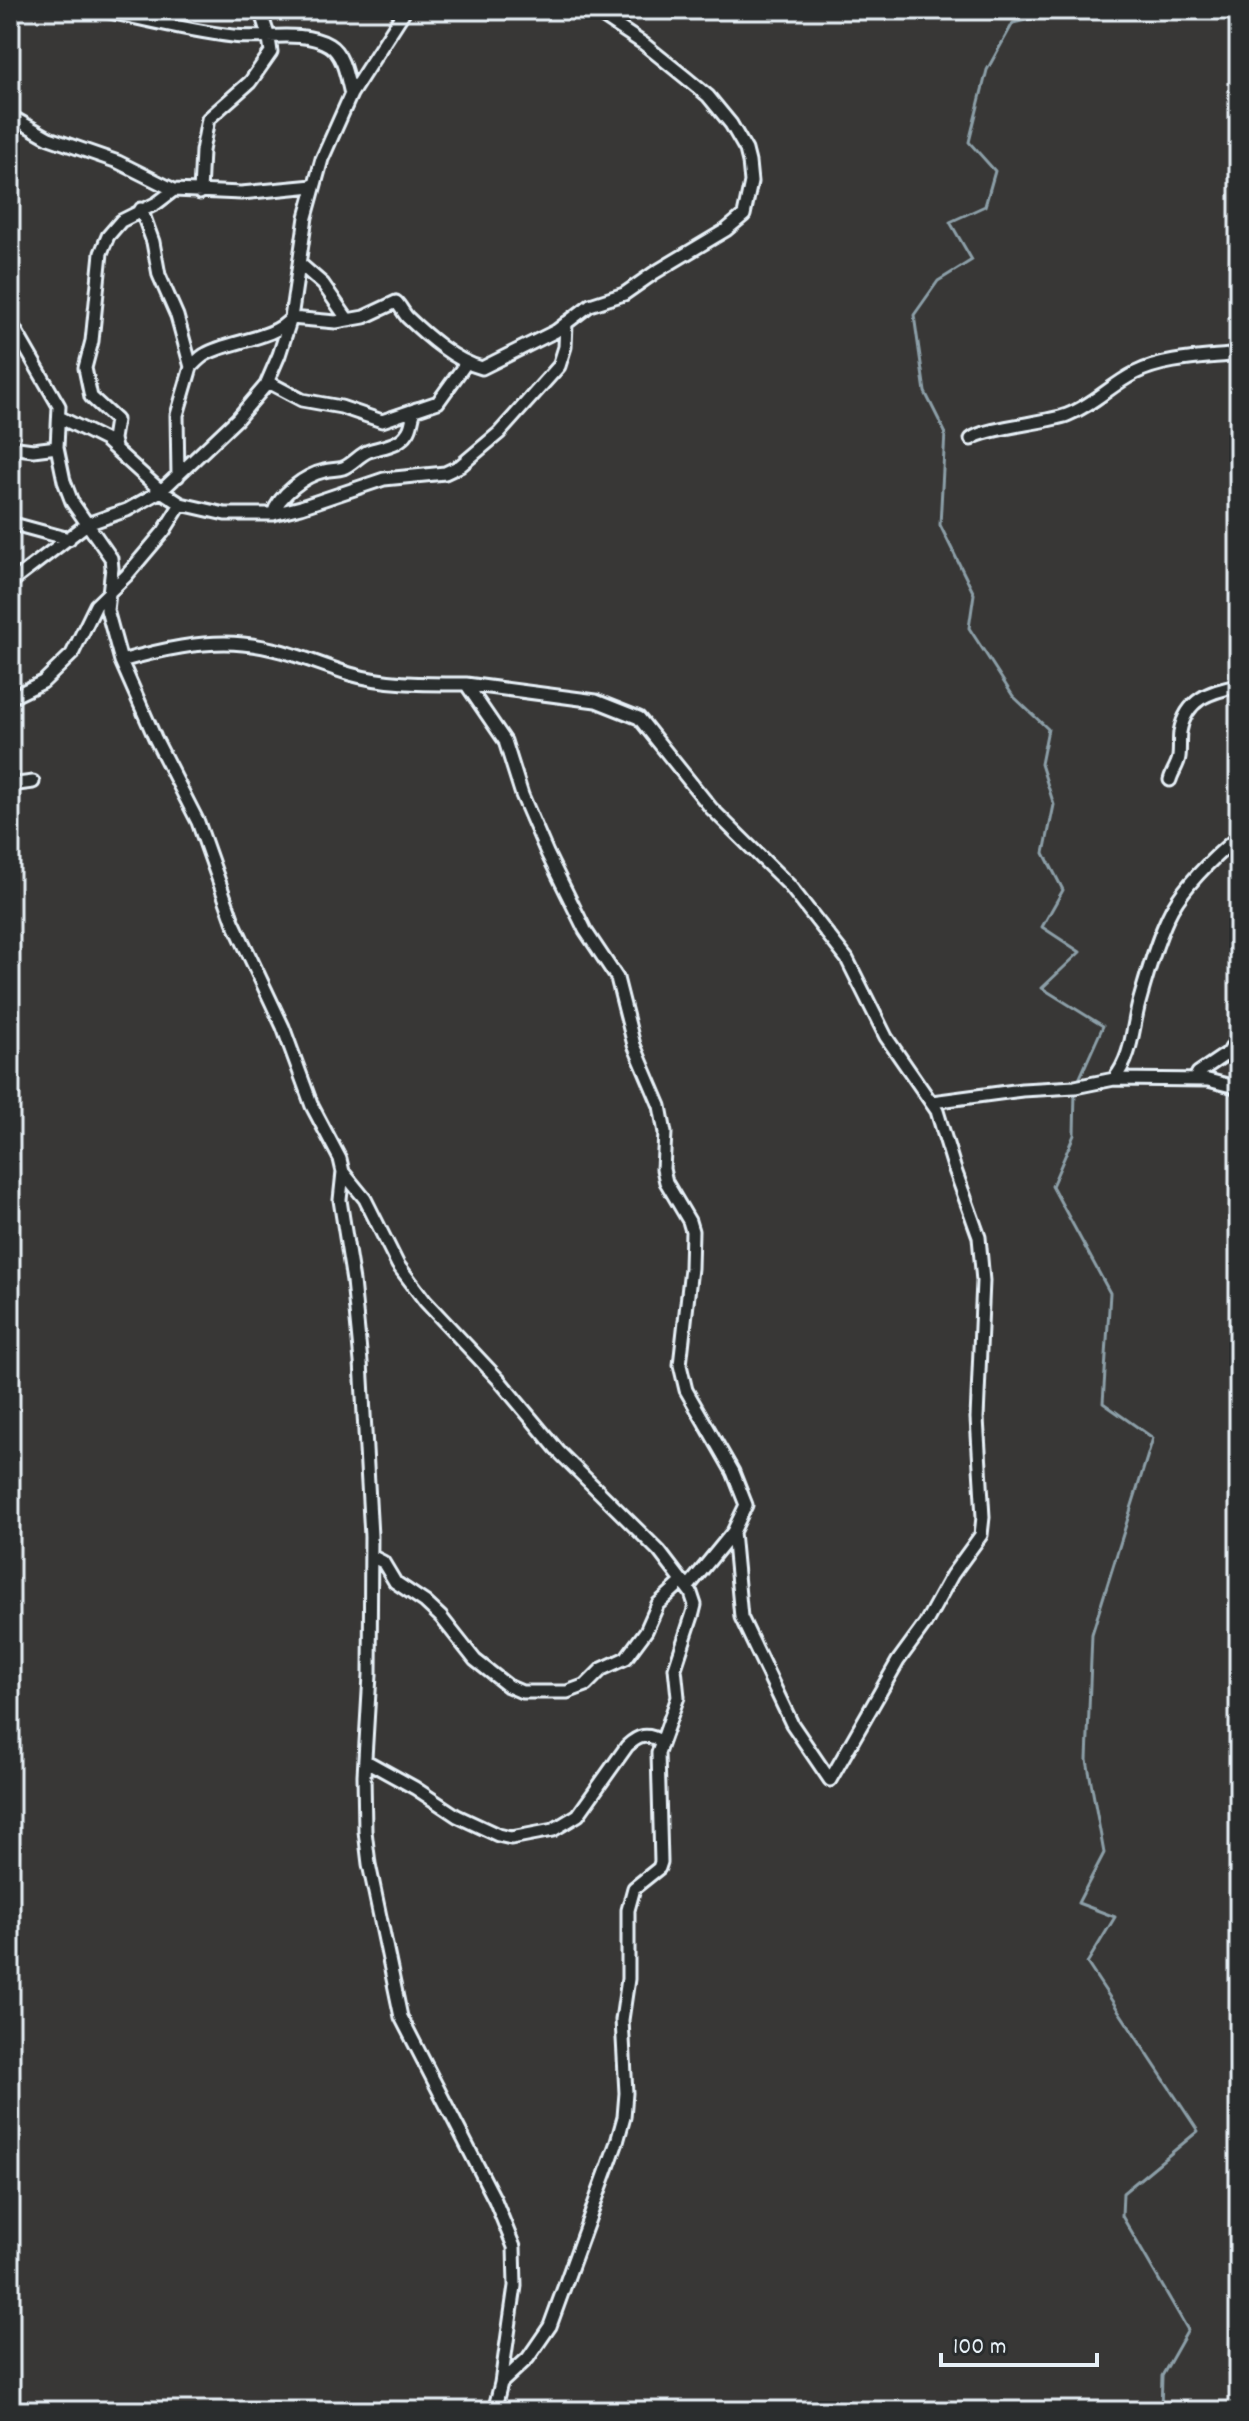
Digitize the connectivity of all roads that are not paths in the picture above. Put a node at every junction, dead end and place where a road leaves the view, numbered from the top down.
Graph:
1 (100, 10) edge
2 (260, 10) edge
3 (405, 10) edge
4 (593, 10) edge
5 (269, 38) junction
6 (351, 94) junction
7 (10, 116) edge
8 (313, 186) junction
9 (174, 190) junction
10 (200, 193) junction
11 (141, 209) junction
12 (300, 264) junction
13 (291, 318) junction
14 (348, 320) junction
15 (10, 321) edge
16 (566, 323) junction
17 (1239, 354) edge
18 (466, 363) junction
19 (191, 367) junction
20 (268, 382) junction
21 (416, 408) junction
22 (59, 417) junction
23 (971, 439) dead end
24 (10, 447) edge
25 (57, 447) junction
26 (115, 448) junction
27 (178, 476) junction
28 (161, 491) junction
29 (181, 504) junction
30 (273, 514) junction
31 (10, 523) edge
32 (87, 524) junction
33 (69, 539) junction
34 (10, 583) edge
35 (108, 591) junction
36 (121, 661) junction
37 (466, 684) junction
38 (1239, 686) edge
39 (10, 698) edge
40 (1170, 780) dead end
41 (33, 782) dead end
42 (10, 785) edge
43 (1239, 836) edge
44 (1239, 1035) edge
45 (1114, 1079) junction
46 (1195, 1079) junction
47 (1239, 1088) edge
48 (932, 1102) junction
49 (343, 1172) junction
50 (733, 1532) junction
51 (371, 1556) junction
52 (686, 1584) junction
53 (661, 1741) junction
54 (366, 1761) junction
55 (501, 2383) junction
56 (494, 2411) edge

1 - 5 street
2 - 5 street
3 - 6 street
4 - 16 street
5 - 6 street
5 - 10 street
6 - 8 street
7 - 9 street
8 - 10 street
8 - 12 street
9 - 10 street
9 - 11 street
11 - 19 street
11 - 26 street
12 - 13 street
12 - 14 street
13 - 14 street
13 - 19 street
13 - 20 street
14 - 18 street
15 - 22 street
16 - 18 street
16 - 30 street
17 - 23 street
18 - 21 street
19 - 27 street
20 - 21 street
20 - 27 street
21 - 30 street
22 - 25 street
22 - 26 street
24 - 25 street
25 - 32 street
26 - 28 street
27 - 28 street
28 - 29 street
28 - 32 street
29 - 30 street
29 - 35 street
31 - 33 street
32 - 33 street
32 - 35 street
33 - 34 street
35 - 36 street
35 - 39 street
36 - 37 street
36 - 49 street
37 - 48 street
37 - 50 street
38 - 40 street
41 - 42 street
43 - 45 street
44 - 46 street
45 - 46 street
45 - 48 street
46 - 47 street
48 - 50 street
49 - 51 street
49 - 52 street
50 - 52 street
51 - 52 street
51 - 54 street
52 - 53 street
53 - 54 street
53 - 55 street
54 - 55 street
55 - 56 street

